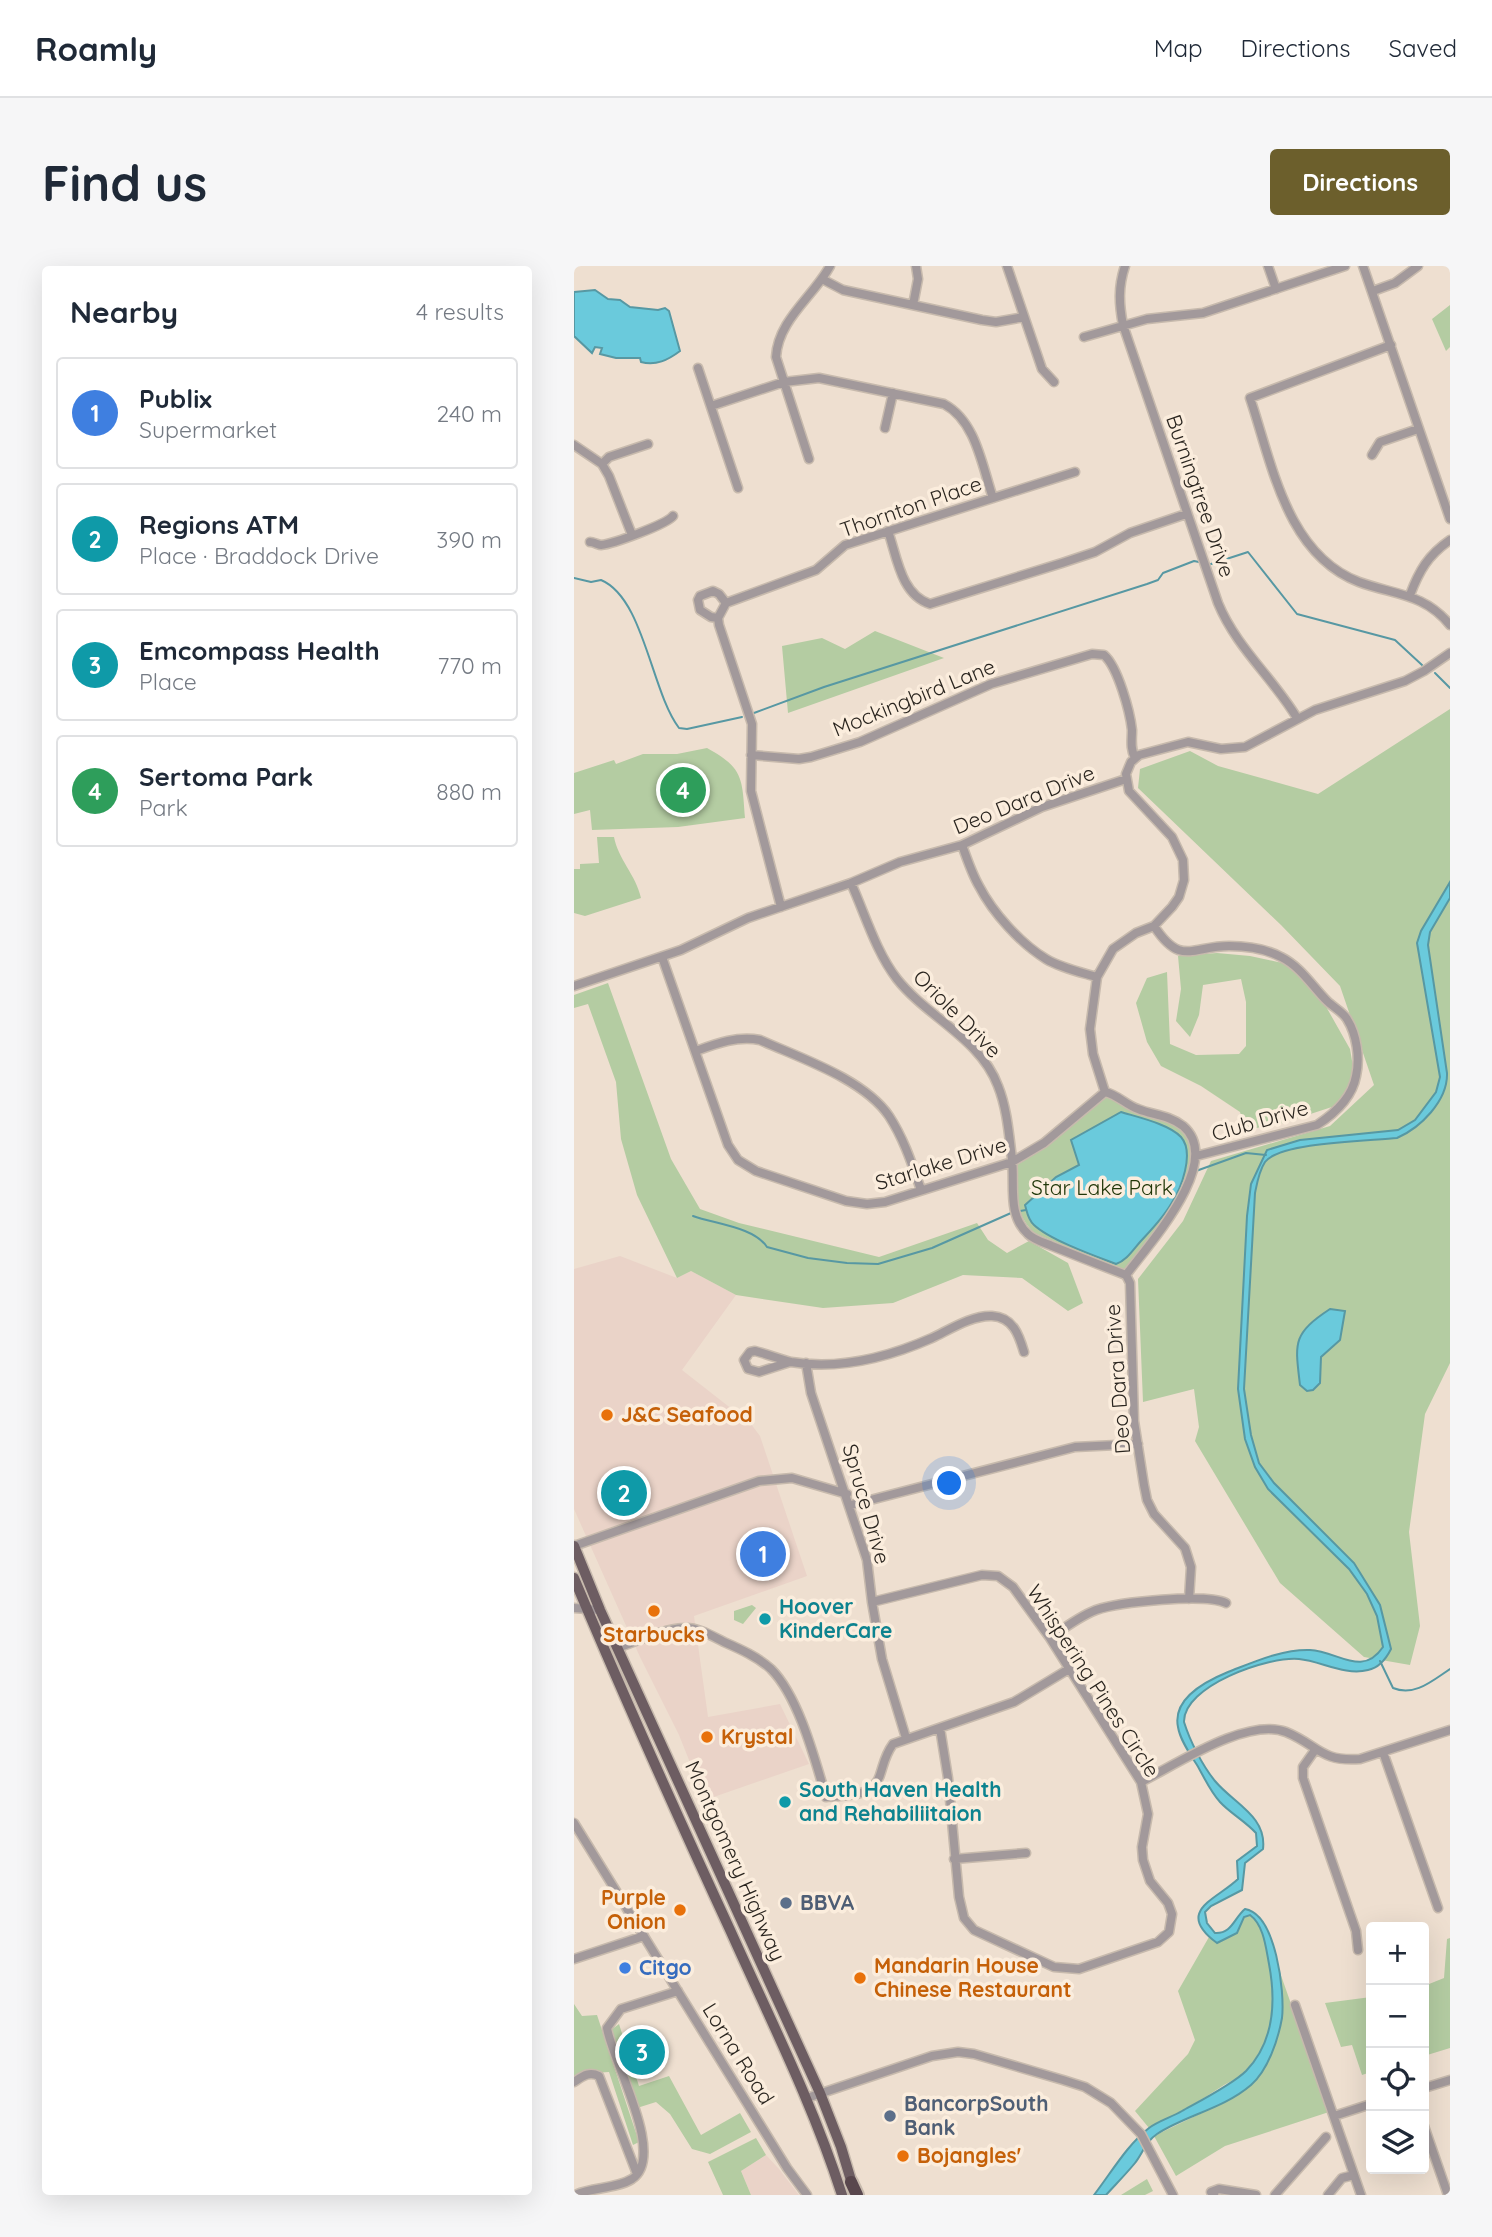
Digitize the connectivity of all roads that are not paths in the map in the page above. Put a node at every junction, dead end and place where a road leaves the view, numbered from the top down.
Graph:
1 (831, 266) edge
2 (916, 266) edge
3 (1007, 266) edge
4 (1125, 266) edge
5 (1268, 266) edge
6 (1345, 266) edge
7 (1363, 266) edge
8 (1418, 266) edge
9 (822, 279) junction
10 (1276, 289) junction
11 (1373, 291) junction
12 (913, 304) junction
13 (1024, 317) junction
14 (1123, 325) junction
15 (1084, 337) dead end
16 (1391, 345) junction
17 (698, 368) dead end
18 (784, 382) junction
19 (1054, 382) dead end
20 (893, 393) junction
21 (711, 406) junction
22 (885, 428) dead end
23 (1418, 429) junction
24 (648, 444) dead end
25 (574, 445) edge
26 (1372, 455) dead end
27 (809, 458) dead end
28 (602, 464) junction
29 (1075, 472) dead end
30 (738, 488) dead end
31 (993, 498) junction
32 (1186, 514) junction
33 (673, 516) dead end
34 (1450, 519) edge
35 (888, 531) junction
36 (632, 535) junction
37 (1450, 540) edge
38 (590, 542) dead end
39 (1409, 595) junction
40 (726, 603) junction
41 (718, 618) junction
42 (1450, 625) edge
43 (1450, 653) edge
44 (1297, 718) junction
45 (751, 755) junction
46 (1135, 758) junction
47 (1126, 779) junction
48 (962, 845) junction
49 (852, 883) junction
50 (781, 907) junction
51 (1154, 926) junction
52 (662, 957) junction
53 (1097, 977) junction
54 (574, 986) edge
55 (696, 1051) junction
56 (1105, 1092) junction
57 (1196, 1156) junction
58 (1012, 1162) junction
59 (921, 1190) junction
60 (1126, 1275) junction
61 (1024, 1352) dead end
62 (790, 1362) junction
63 (806, 1363) junction
64 (1138, 1444) junction
65 (847, 1493) junction
66 (851, 1505) junction
67 (574, 1546) edge
68 (574, 1578) edge
69 (1189, 1599) junction
70 (872, 1602) junction
71 (1226, 1603) dead end
72 (574, 1608) edge
73 (587, 1608) junction
74 (600, 1610) junction
75 (1050, 1638) junction
76 (617, 1648) junction
77 (1069, 1669) junction
78 (940, 1728) junction
79 (1450, 1730) edge
80 (906, 1738) junction
81 (1315, 1750) junction
82 (1383, 1752) junction
83 (1142, 1782) junction
84 (574, 1824) edge
85 (1026, 1853) dead end
86 (954, 1859) junction
87 (1438, 1908) dead end
88 (644, 1936) junction
89 (1358, 1950) dead end
90 (574, 1959) edge
91 (678, 1991) junction
92 (1295, 2005) dead end
93 (1450, 2080) edge
94 (574, 2082) edge
95 (1429, 2086) edge
96 (820, 2093) junction
97 (807, 2098) junction
98 (1366, 2106) edge
99 (1334, 2116) junction
100 (1326, 2137) dead end
101 (1429, 2140) edge
102 (638, 2174) junction
103 (1354, 2175) junction
104 (854, 2191) edge
105 (1210, 2194) edge
106 (575, 2195) edge
107 (807, 2195) edge
108 (842, 2195) edge
109 (1173, 2195) edge
110 (1256, 2195) edge
111 (1275, 2195) edge
112 (1328, 2195) edge
113 (1361, 2195) edge
114 (1448, 2195) edge

1 - 9 street
2 - 12 street
3 - 13 street
4 - 14 street, Burningtree Drive
5 - 10 street
6 - 10 street
7 - 11 street
8 - 11 street
9 - 12 street
9 - 18 street
10 - 14 street
11 - 16 street
12 - 13 street
13 - 19 street
14 - 15 street
14 - 32 street, Burningtree Drive
16 - 23 street
16 - 39 street
17 - 21 street
18 - 20 street
18 - 21 street
18 - 27 street
20 - 22 street
20 - 31 street
21 - 30 street
23 - 26 street
23 - 34 street
24 - 28 street
25 - 28 street
28 - 36 street
29 - 31 street, Thornton Place
31 - 35 street, Thornton Place
32 - 35 street
32 - 44 street, Burningtree Drive
33 - 36 street
35 - 40 street, Thornton Place
36 - 38 street
37 - 39 street
39 - 42 street
40 - 41 street
40 - 41 street
41 - 45 street
43 - 44 street
44 - 46 street
45 - 46 street, Mockingbird Lane
45 - 50 street
46 - 47 street
47 - 48 street, Deo Dara Drive
47 - 51 street, Deo Dara Drive
48 - 49 street, Deo Dara Drive
48 - 53 street
49 - 50 street, Deo Dara Drive
49 - 58 street, Oriole Drive
50 - 52 street, Deo Dara Drive
51 - 53 street, Deo Dara Drive
51 - 57 street, Club Drive
52 - 54 street, Deo Dara Drive
52 - 55 street, Starlake Drive
53 - 56 street, Deo Dara Drive
55 - 59 street
55 - 59 street, Starlake Drive
56 - 57 street
56 - 58 street, Starlake Drive
57 - 60 street, Deo Dara Drive
58 - 59 street, Starlake Drive
58 - 60 street, Oriole Drive
60 - 64 street, Deo Dara Drive
61 - 63 street
62 - 62 street
62 - 63 street
63 - 65 street, Spruce Drive
64 - 66 street
64 - 69 street, Deo Dara Drive
65 - 66 street, Spruce Drive
65 - 67 street
66 - 70 street, Spruce Drive
67 - 74 main road, Montgomery Highway
68 - 73 main road, Montgomery Highway
69 - 71 street
69 - 75 street
70 - 75 street, Whispering Pines Circle
70 - 80 street, Spruce Drive
72 - 73 street
73 - 74 street
73 - 97 main road, Montgomery Highway
74 - 76 main road, Montgomery Highway
75 - 77 street, Whispering Pines Circle
76 - 80 street
76 - 96 main road, Montgomery Highway
77 - 78 street
77 - 83 street, Whispering Pines Circle
78 - 80 street
78 - 86 street, Whispering Pines Circle
79 - 82 street
81 - 82 street
81 - 83 street
81 - 89 street
82 - 87 street
83 - 86 street, Whispering Pines Circle
84 - 88 street, Lorna Road
85 - 86 street
88 - 90 street
88 - 91 street, Lorna Road
91 - 102 street
91 - 107 street, Lorna Road
92 - 99 street
93 - 95 street
94 - 102 street
96 - 97 street
96 - 104 main road, Montgomery Highway
96 - 109 street
97 - 108 main road, Montgomery Highway
98 - 99 street
99 - 103 street
100 - 111 street
101 - 114 street
102 - 106 street
103 - 112 street
103 - 113 street
105 - 110 street

